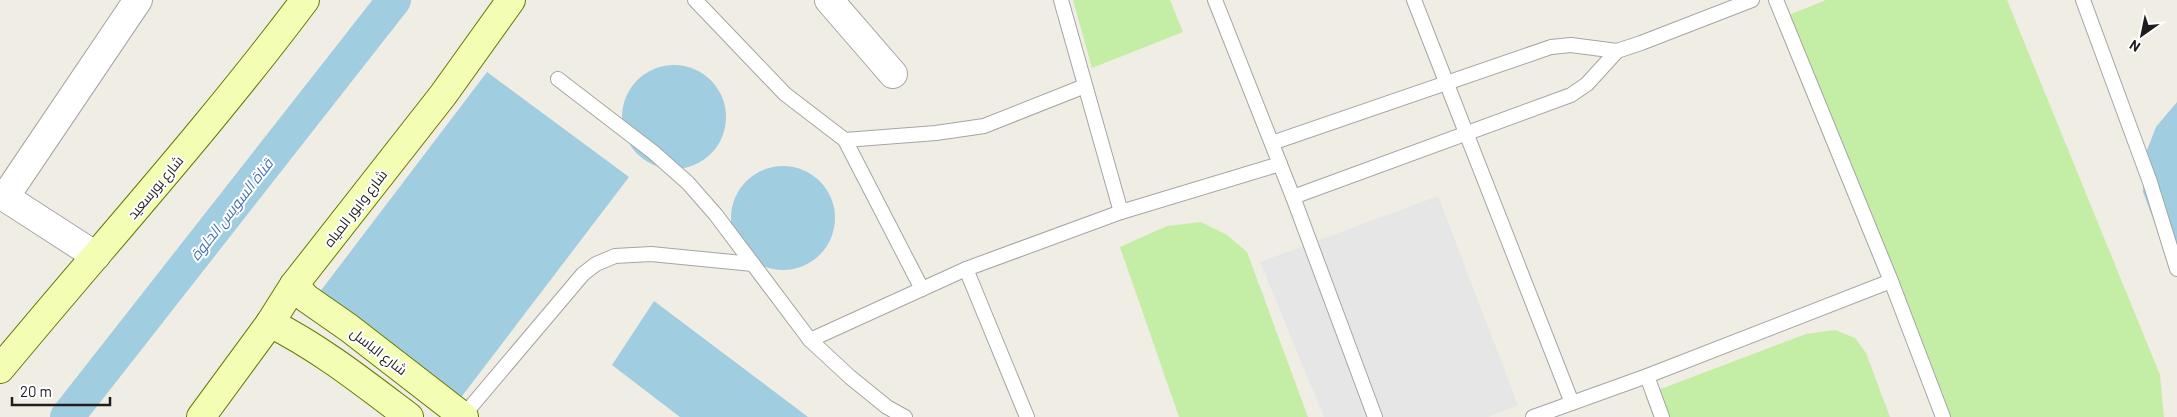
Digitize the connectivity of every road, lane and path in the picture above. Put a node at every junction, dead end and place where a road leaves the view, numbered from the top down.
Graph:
1 (138, 0) edge
2 (305, 0) edge
3 (511, 0) edge
4 (695, 0) edge
5 (1061, 0) edge
6 (1215, 0) edge
7 (1414, 0) edge
8 (1752, 0) edge
9 (1776, 0) edge
10 (2083, 0) edge
11 (834, 2) edge
12 (1617, 51) junction
13 (893, 74) dead end
14 (558, 79) dead end
15 (1447, 83) junction
16 (1085, 86) junction
17 (1466, 134) junction
18 (845, 140) junction
19 (1272, 143) junction
20 (1280, 164) junction
21 (2, 196) edge
22 (1293, 197) junction
23 (1121, 212) junction
24 (96, 256) junction
25 (754, 264) junction
26 (966, 269) junction
27 (2177, 269) edge
28 (1891, 281) junction
29 (294, 286) junction
30 (922, 289) junction
31 (270, 323) junction
32 (810, 340) junction
33 (4, 356) edge
34 (1647, 376) junction
35 (1572, 403) junction
36 (201, 417) edge
37 (409, 417) edge
38 (464, 417) edge
39 (905, 417) edge
40 (1027, 417) edge
41 (1375, 417) edge
42 (1533, 417) edge
43 (1662, 417) edge
44 (1943, 417) edge

1 - 21 street
2 - 24 main road, شارع بورسعيد
3 - 29 main road, شارع وابور المياه
4 - 18 lane
5 - 16 lane
6 - 19 lane
7 - 15 lane
8 - 12 lane
9 - 28 lane
10 - 27 lane
11 - 13 street
12 - 15 lane
12 - 17 lane
14 - 25 lane
15 - 17 lane
15 - 19 lane
16 - 18 lane
16 - 23 lane
17 - 22 lane
17 - 35 lane
18 - 30 lane
19 - 20 lane
20 - 22 lane
20 - 23 lane
21 - 24 street
22 - 41 lane
23 - 26 lane
24 - 33 main road, شارع بورسعيد
25 - 32 lane
25 - 38 lane
26 - 30 lane
26 - 40 lane
28 - 34 lane
28 - 44 lane
29 - 31 main road, شارع وابور المياه
29 - 38 main road, شارع الباسل
30 - 32 lane
31 - 36 main road, شارع وابور المياه
31 - 37 main road
32 - 39 lane
34 - 35 lane
34 - 43 lane
35 - 42 lane

